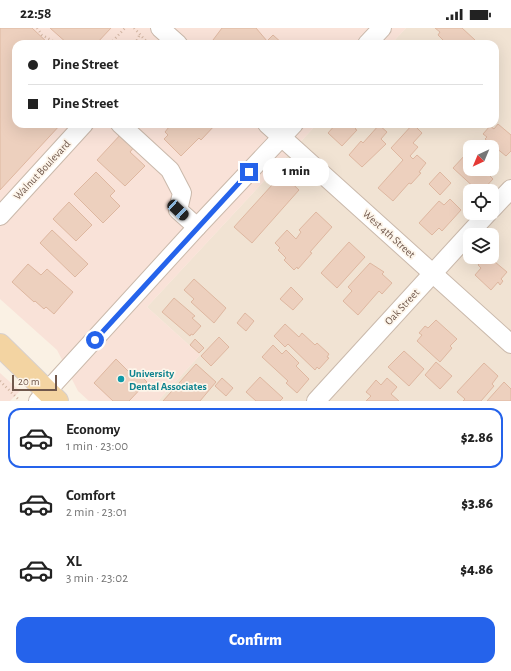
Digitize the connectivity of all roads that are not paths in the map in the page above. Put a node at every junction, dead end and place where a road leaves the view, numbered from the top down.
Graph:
1 (382, 28) edge
2 (371, 40) edge
3 (80, 128) edge
4 (124, 128) edge
5 (288, 130) edge
6 (511, 188) edge
7 (499, 201) edge
8 (0, 216) edge
9 (482, 220) edge
10 (197, 227) junction
11 (433, 273) junction
12 (511, 344) edge
13 (0, 345) edge
14 (48, 398) edge
15 (316, 401) edge

1 - 2 street
3 - 8 street, Walnut Boulevard
4 - 10 street
5 - 10 street
5 - 11 street, West 4th Street
6 - 7 street
9 - 11 street, Oak Street
10 - 14 street
11 - 12 street, West 4th Street
11 - 15 street, Oak Street
13 - 14 main road

